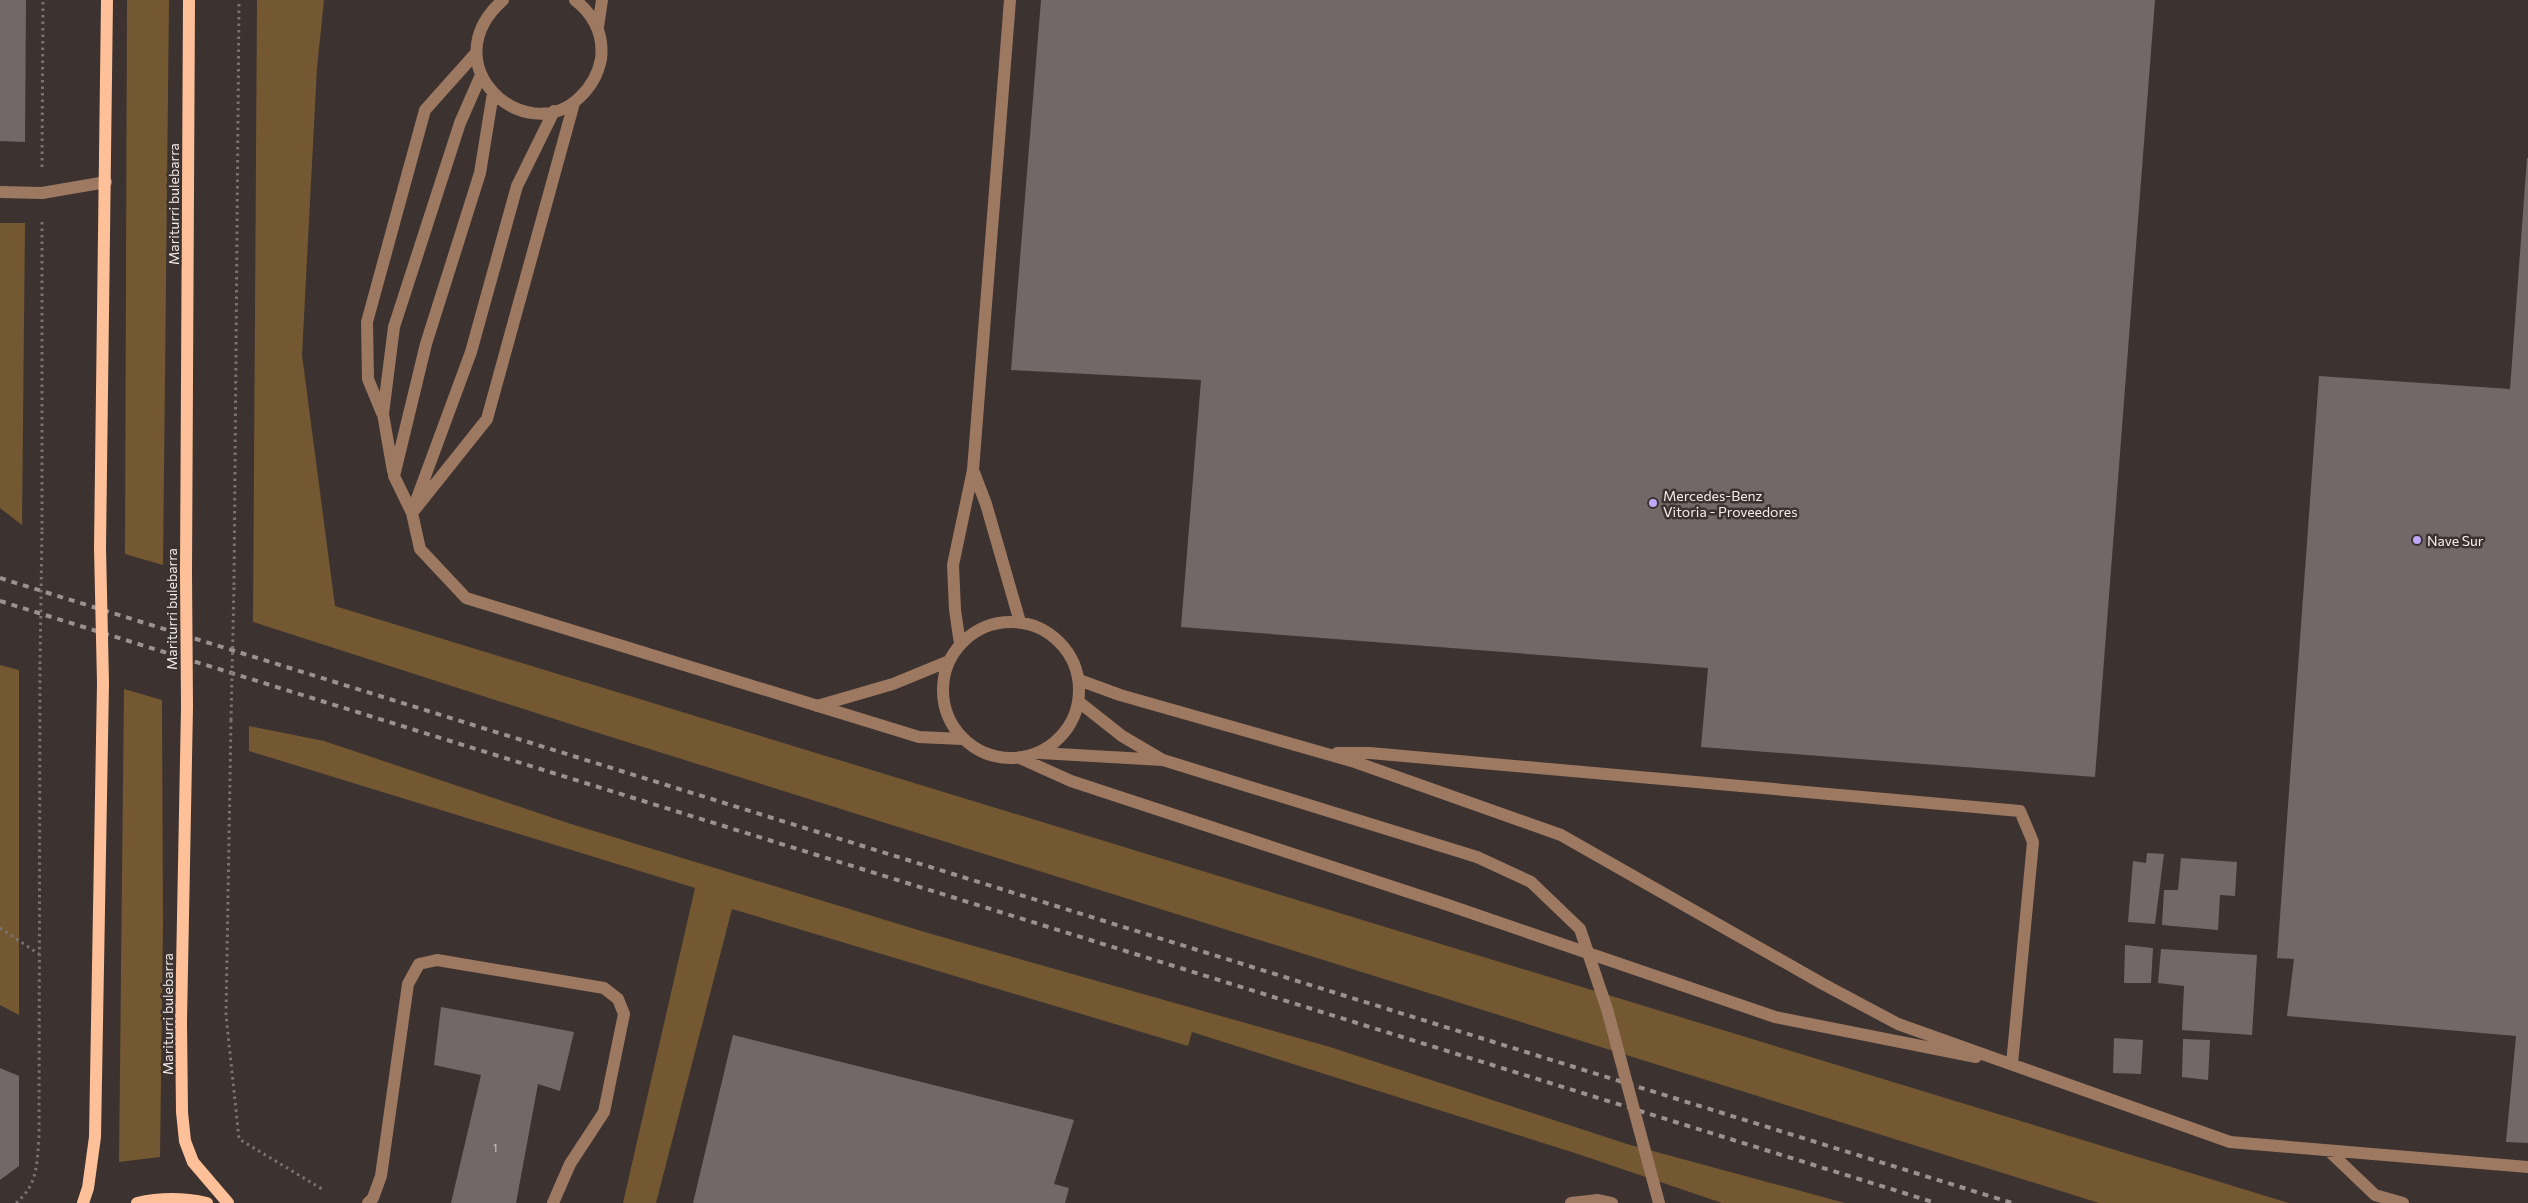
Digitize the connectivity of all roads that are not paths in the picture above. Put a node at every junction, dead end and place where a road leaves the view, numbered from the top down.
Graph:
1 (107, 0) edge
2 (190, 0) edge
3 (503, 0) edge
4 (575, 0) edge
5 (602, 0) edge
6 (1010, 0) edge
7 (598, 27) junction
8 (476, 53) junction
9 (481, 75) junction
10 (493, 93) junction
11 (574, 103) junction
12 (554, 111) junction
13 (106, 182) junction
14 (0, 192) edge
15 (383, 414) junction
16 (973, 470) junction
17 (394, 476) junction
18 (412, 513) junction
19 (1020, 622) junction
20 (960, 644) junction
21 (948, 662) junction
22 (1079, 680) junction
23 (1079, 702) junction
24 (817, 706) junction
25 (962, 739) junction
26 (1040, 752) junction
27 (1322, 754) junction
28 (1020, 758) junction
29 (1164, 760) junction
30 (2012, 1064) junction
31 (2329, 1151) junction
32 (2528, 1167) edge
33 (83, 1203) edge
34 (137, 1203) edge
35 (207, 1203) edge
36 (228, 1203) edge
37 (368, 1203) edge
38 (553, 1203) edge
39 (1571, 1203) edge
40 (1612, 1203) edge
41 (1660, 1203) edge
42 (2403, 1203) edge

1 - 13 main road
2 - 36 main road, Mariturri bulebarra, bridge
3 - 8 street
4 - 7 street
5 - 7 street
6 - 16 street
7 - 11 street
8 - 9 street
8 - 15 street
9 - 10 street
9 - 15 street
10 - 12 street
10 - 17 street
11 - 12 street
11 - 18 street
12 - 18 street
13 - 14 street
13 - 33 main road, bridge
15 - 17 street
16 - 19 street
16 - 20 street
17 - 18 street
18 - 24 street
19 - 20 street
19 - 22 street
20 - 21 street
21 - 24 street
21 - 25 street
22 - 23 street
22 - 27 street
23 - 26 street
23 - 29 street
24 - 25 street
25 - 28 street
26 - 28 street
26 - 29 street
27 - 30 street
27 - 30 street
28 - 30 street
29 - 41 street, bridge
30 - 31 street
31 - 32 street
31 - 42 street
34 - 35 main road
37 - 38 street
39 - 40 street

